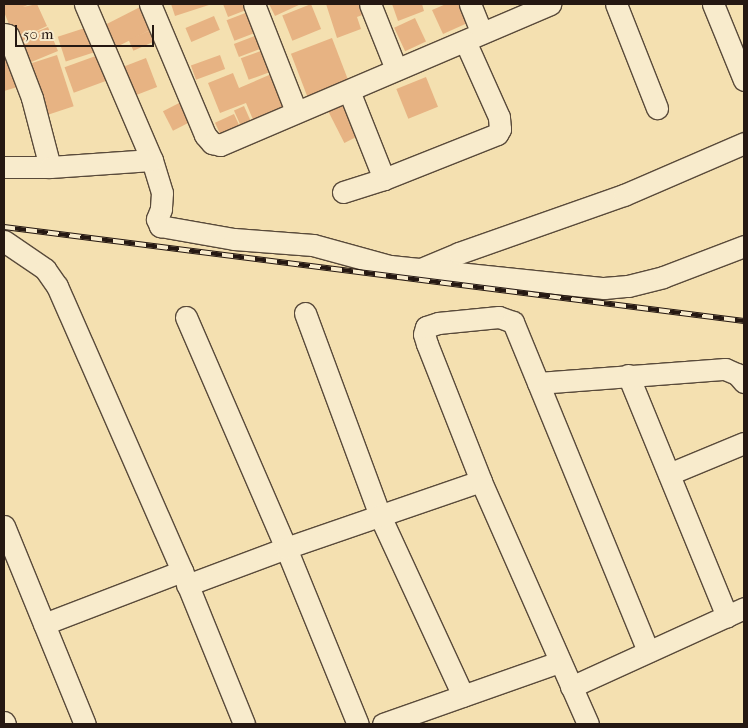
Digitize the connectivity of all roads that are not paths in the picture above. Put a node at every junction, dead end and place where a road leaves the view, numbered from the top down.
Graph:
1 (85, 4) edge
2 (150, 4) edge
3 (254, 4) edge
4 (370, 4) edge
5 (470, 4) edge
6 (550, 4) edge
7 (616, 4) edge
8 (713, 4) edge
9 (4, 34) edge
10 (473, 37) junction
11 (396, 69) junction
12 (744, 80) edge
13 (349, 91) junction
14 (657, 108) dead end
15 (296, 111) junction
16 (744, 143) edge
17 (152, 160) junction
18 (4, 167) edge
19 (50, 167) junction
20 (384, 179) junction
21 (343, 192) dead end
22 (4, 241) edge
23 (744, 246) edge
24 (419, 269) junction
25 (305, 313) dead end
26 (186, 317) dead end
27 (628, 375) junction
28 (744, 382) edge
29 (538, 383) junction
30 (744, 443) edge
31 (669, 474) junction
32 (481, 481) junction
33 (380, 516) junction
34 (4, 526) edge
35 (286, 548) junction
36 (184, 578) junction
37 (736, 612) edge
38 (44, 624) junction
39 (648, 651) junction
40 (559, 662) junction
41 (571, 686) junction
42 (463, 696) junction
43 (86, 724) edge
44 (244, 724) edge
45 (358, 724) edge
46 (384, 724) edge
47 (588, 724) edge

1 - 17 street
2 - 15 street
3 - 15 street
4 - 11 street
5 - 10 street
6 - 10 street
7 - 14 street
8 - 12 street
9 - 19 street
10 - 11 street
10 - 20 street
11 - 13 street
13 - 15 street
13 - 20 street
16 - 24 street
17 - 19 street
17 - 24 street
18 - 19 street
20 - 21 street
22 - 36 street
23 - 24 street
25 - 33 street
26 - 35 street
27 - 28 street
27 - 29 street
27 - 31 street
29 - 32 street
29 - 39 street
30 - 31 street
31 - 37 street
32 - 33 street
32 - 40 street
33 - 35 street
33 - 42 street
34 - 38 street
35 - 36 street
35 - 45 street
36 - 38 street
36 - 44 street
37 - 39 street
38 - 43 street
39 - 41 street
40 - 41 street
40 - 42 street
41 - 47 street
42 - 46 street

